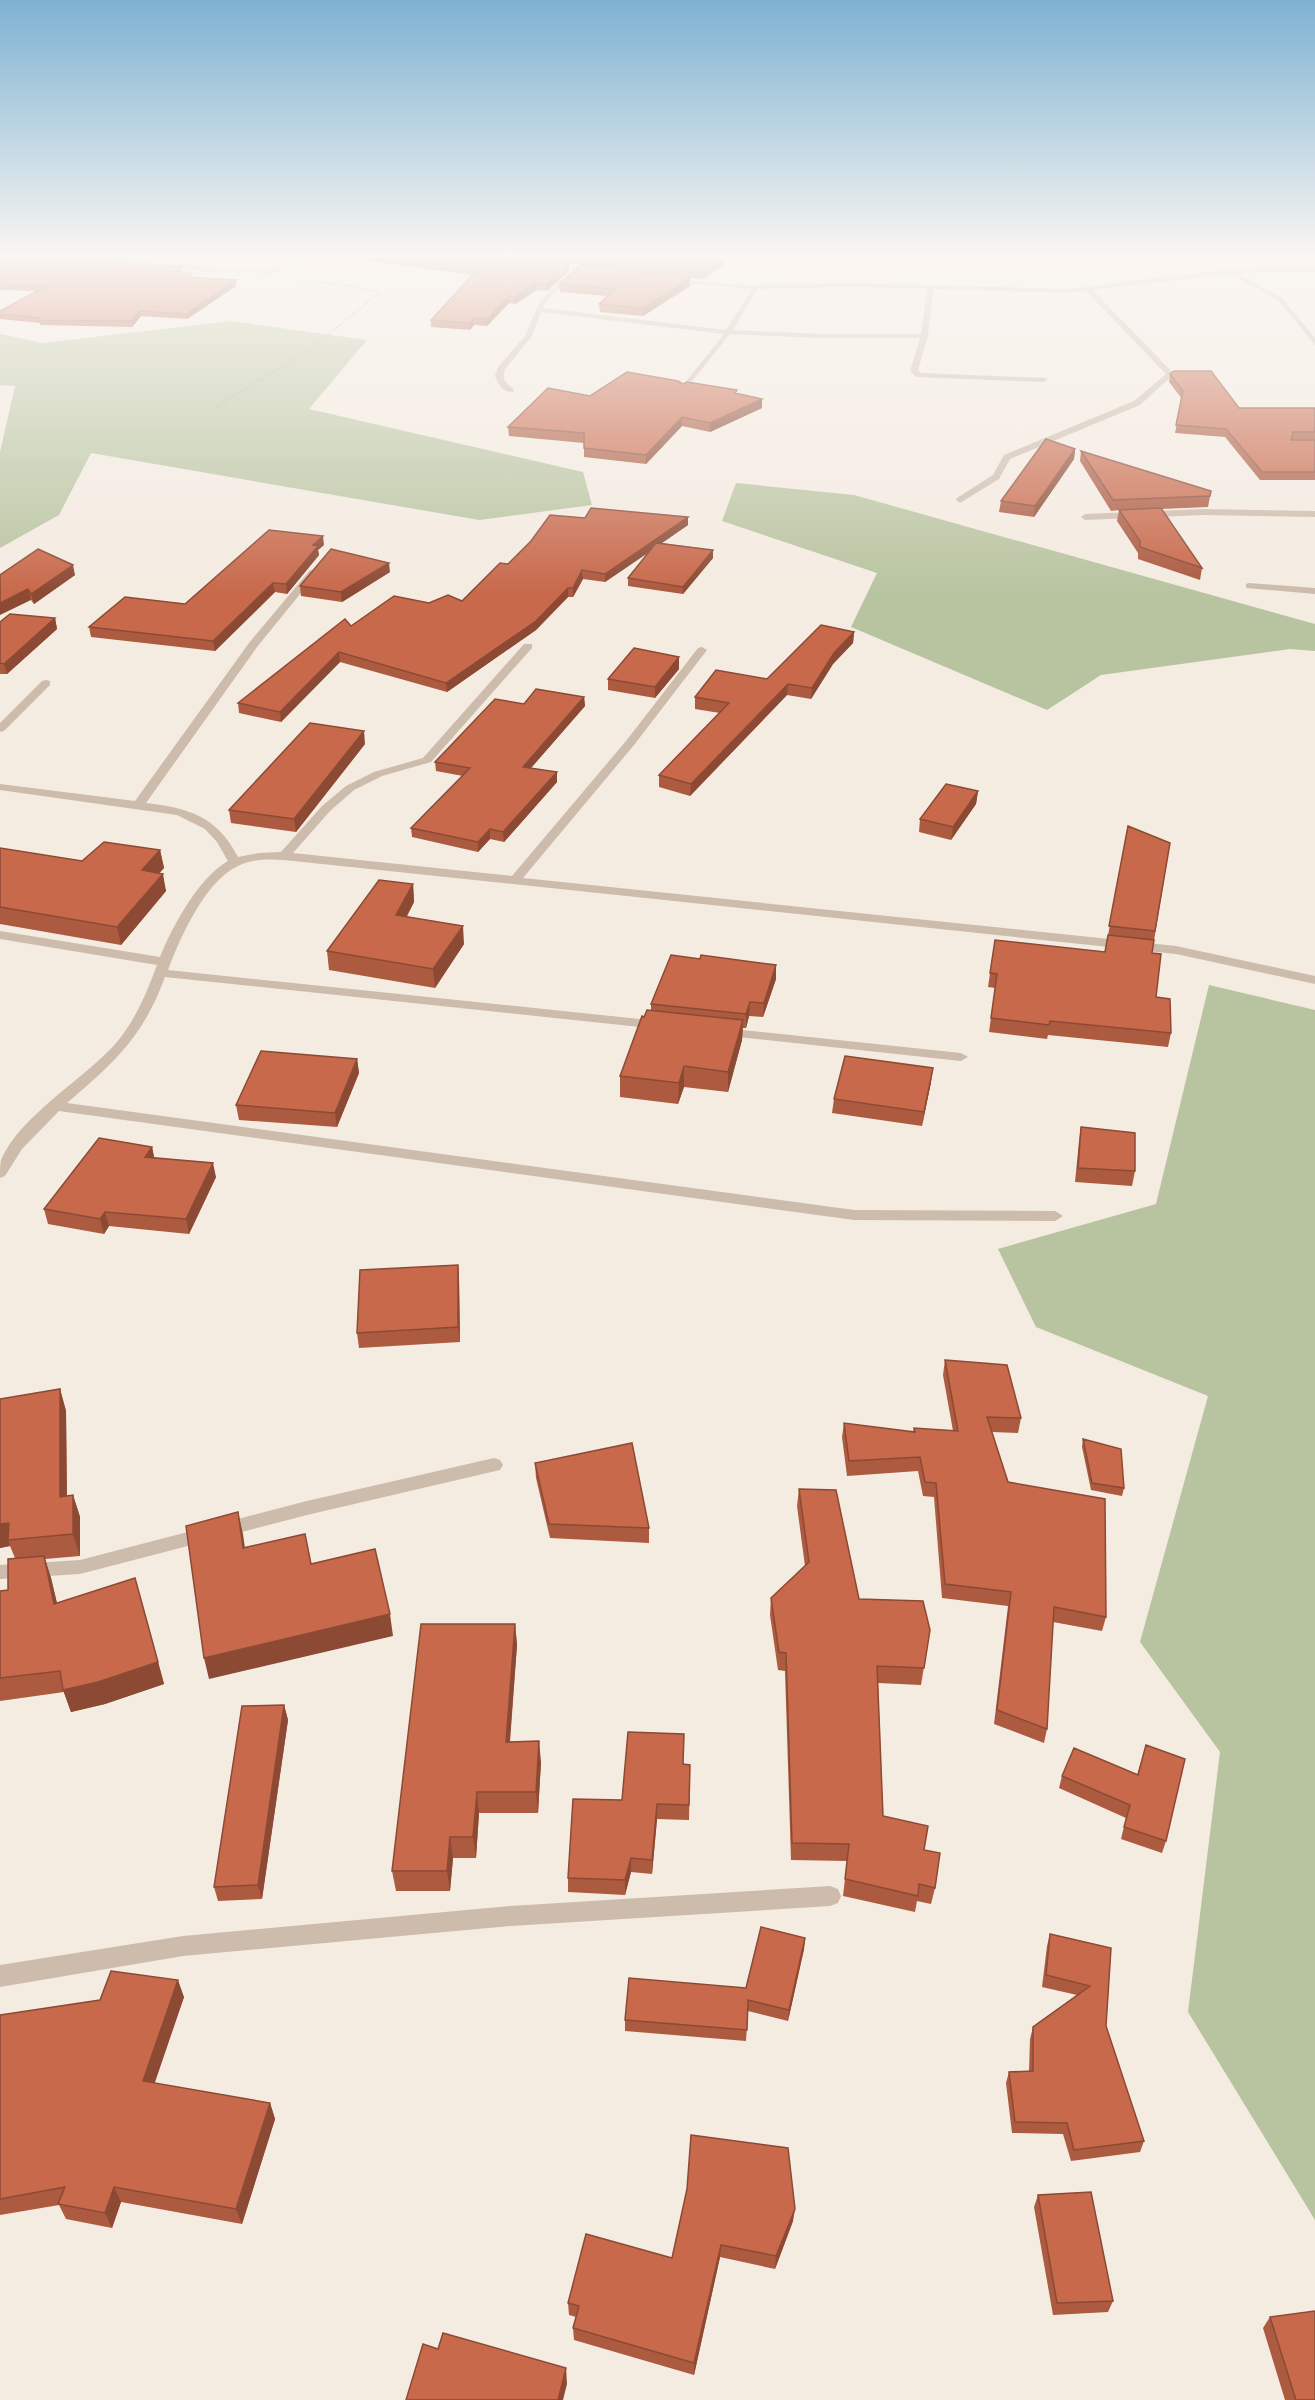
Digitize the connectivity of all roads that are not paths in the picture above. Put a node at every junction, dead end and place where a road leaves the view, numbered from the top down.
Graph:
1 (501, 369) edge
2 (700, 369) edge
3 (915, 369) edge
4 (1165, 369) edge
5 (1043, 380) dead end
6 (684, 389) edge
7 (510, 390) dead end
8 (960, 500) dead end
9 (1315, 514) edge
10 (1085, 517) dead end
11 (318, 565) edge
12 (1249, 586) dead end
13 (1315, 591) edge
14 (528, 646) dead end
15 (702, 650) dead end
16 (46, 683) dead end
17 (0, 729) edge
18 (0, 787) edge
19 (139, 804) junction
20 (284, 856) junction
21 (234, 862) junction
22 (515, 880) junction
23 (0, 935) edge
24 (163, 967) junction
25 (1315, 980) edge
26 (679, 1027) edge
27 (714, 1031) edge
28 (962, 1057) dead end
29 (57, 1106) junction
30 (0, 1173) edge
31 (1055, 1216) dead end
32 (494, 1465) dead end
33 (0, 1572) edge
34 (830, 1896) dead end
35 (0, 1976) edge

1 - 7 street
2 - 6 street
3 - 5 street
4 - 8 street
9 - 10 street
11 - 19 street
12 - 13 street
14 - 20 street
15 - 22 street
16 - 17 street
18 - 19 street
19 - 21 street
20 - 21 street
20 - 22 street
21 - 24 street
22 - 25 street
23 - 24 street
24 - 26 street
24 - 29 street
27 - 28 street
29 - 30 street
29 - 31 street
32 - 33 street
34 - 35 street

